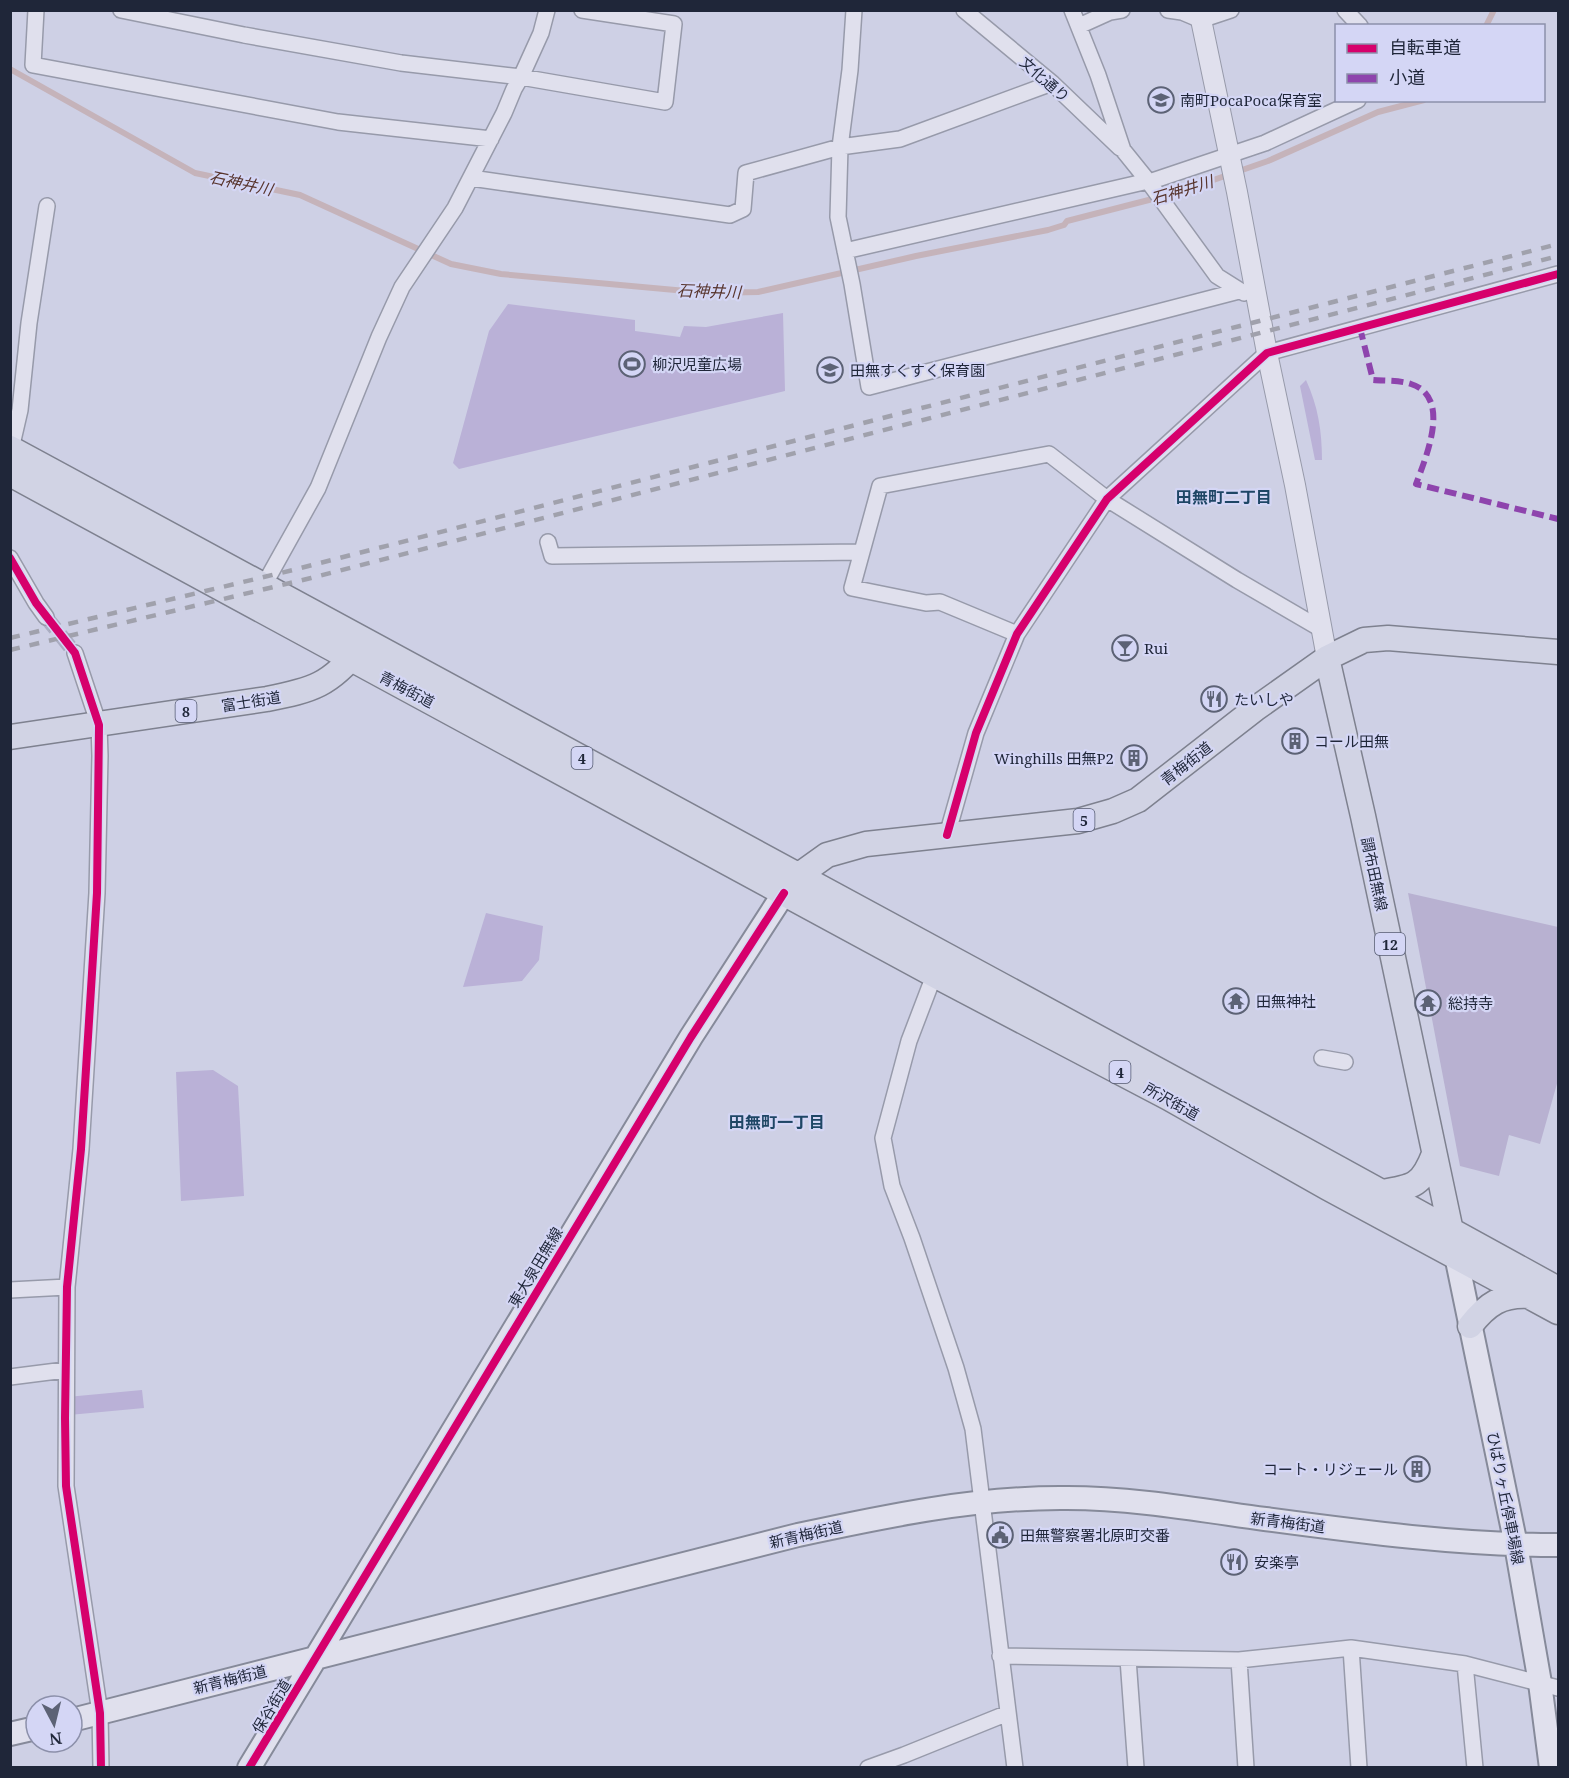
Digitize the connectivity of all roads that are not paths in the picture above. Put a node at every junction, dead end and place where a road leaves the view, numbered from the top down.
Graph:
1 (36, 10) edge
2 (121, 10) edge
3 (548, 10) edge
4 (582, 10) edge
5 (854, 10) edge
6 (964, 10) edge
7 (1072, 10) edge
8 (1122, 10) edge
9 (1168, 10) edge
10 (1231, 10) edge
11 (1345, 10) edge
12 (1200, 15) edge
13 (1358, 24) edge
14 (1079, 26) junction
15 (521, 77) junction
16 (1052, 83) junction
17 (1354, 102) edge
18 (491, 139) junction
19 (840, 147) junction
20 (1123, 150) junction
21 (1230, 156) junction
22 (471, 178) junction
23 (1150, 184) junction
24 (47, 206) dead end
25 (845, 251) junction
26 (1558, 274) edge
27 (1239, 291) junction
28 (1257, 300) junction
29 (1266, 353) junction
30 (11, 449) edge
31 (10, 474) edge
32 (1107, 499) junction
33 (548, 542) dead end
34 (861, 552) junction
35 (11, 558) edge
36 (264, 585) junction
37 (46, 617) tunnel mouth
38 (1321, 629) junction
39 (1017, 634) junction
40 (358, 650) junction
41 (1558, 652) edge
42 (75, 654) tunnel mouth
43 (1327, 658) junction
44 (99, 724) junction
45 (10, 737) edge
46 (947, 835) junction
47 (791, 884) junction
48 (938, 977) junction
49 (1322, 1058) dead end
50 (1345, 1062) dead end
51 (1434, 1154) junction
52 (1382, 1192) junction
53 (1451, 1231) junction
54 (1455, 1255) junction
55 (67, 1287) junction
56 (1558, 1289) edge
57 (10, 1290) edge
58 (1530, 1296) junction
59 (1558, 1312) edge
60 (1470, 1326) junction
61 (65, 1370) junction
62 (10, 1377) edge
63 (984, 1503) junction
64 (1516, 1545) junction
65 (1558, 1545) edge
66 (1351, 1648) junction
67 (1000, 1656) junction
68 (315, 1658) junction
69 (1128, 1659) junction
70 (1239, 1660) junction
71 (1465, 1664) junction
72 (1549, 1685) edge
73 (100, 1713) junction
74 (1008, 1713) junction
75 (84, 1717) edge
76 (905, 1761) edge
77 (101, 1767) edge
78 (249, 1767) edge
79 (868, 1767) edge
80 (1015, 1767) edge
81 (1136, 1767) edge
82 (1246, 1767) edge
83 (1359, 1767) edge
84 (1475, 1767) edge
85 (1551, 1767) edge

1 - 18 street
2 - 15 street
3 - 15 street
4 - 15 street
5 - 19 street
6 - 16 street, 文化通り
7 - 14 street
8 - 14 street
9 - 12 street
10 - 12 street
11 - 13 street
12 - 21 street
14 - 20 street
15 - 18 street
16 - 19 street
16 - 20 street, 文化通り
17 - 21 street
18 - 22 street
19 - 22 street
19 - 25 street
20 - 23 street
21 - 23 street
21 - 28 street
22 - 36 street
23 - 25 street
23 - 27 street
24 - 30 street
25 - 27 street
26 - 29 street
27 - 28 street
28 - 29 street
29 - 32 street
29 - 38 street
30 - 36 main road, 青梅街道 / 4
31 - 40 main road, 青梅街道 / 4
32 - 34 street
32 - 38 street
32 - 39 street
33 - 34 street
34 - 39 street
35 - 37 street
36 - 40 main road, 青梅街道 / 4
38 - 43 street
39 - 46 street
40 - 44 main road, 富士街道 / 8
40 - 47 main road, 青梅街道 / 4
41 - 43 main road, 青梅街道 / 5
42 - 44 street
43 - 46 main road, 青梅街道 / 5
43 - 51 main road, 調布田無線 / 12
44 - 45 main road, 富士街道 / 8
44 - 55 street
46 - 47 main road, 青梅街道 / 5
47 - 48 main road, 所沢街道 / 4
47 - 52 main road, 所沢街道 / 4
47 - 68 main road, 東大泉田無線
48 - 54 main road, 所沢街道 / 4
48 - 63 street
49 - 50 street
51 - 52 main road
51 - 53 main road, 調布田無線 / 12
52 - 53 main road, 所沢街道 / 4
53 - 54 main road, ひばりヶ丘停車場線
53 - 56 main road, 所沢街道 / 4
54 - 58 main road, 所沢街道 / 4
54 - 60 main road, ひばりヶ丘停車場線
55 - 57 street
55 - 61 street
58 - 59 main road, 所沢街道 / 4
58 - 60 main road
60 - 64 main road, ひばりヶ丘停車場線
61 - 62 street
61 - 73 street
63 - 64 main road, 新青梅街道
63 - 67 street
63 - 68 main road, 新青梅街道
64 - 65 main road, 新青梅街道
64 - 72 main road, ひばりヶ丘停車場線
66 - 70 street
66 - 71 street
66 - 83 street
67 - 69 street
67 - 74 street
68 - 73 main road, 新青梅街道
68 - 78 main road, 保谷街道
69 - 70 street
69 - 81 street
70 - 82 street
71 - 72 street
71 - 84 street
72 - 85 main road, ひばりヶ丘停車場線
73 - 75 main road, 新青梅街道
73 - 77 street
74 - 76 street
74 - 80 street
76 - 79 street

